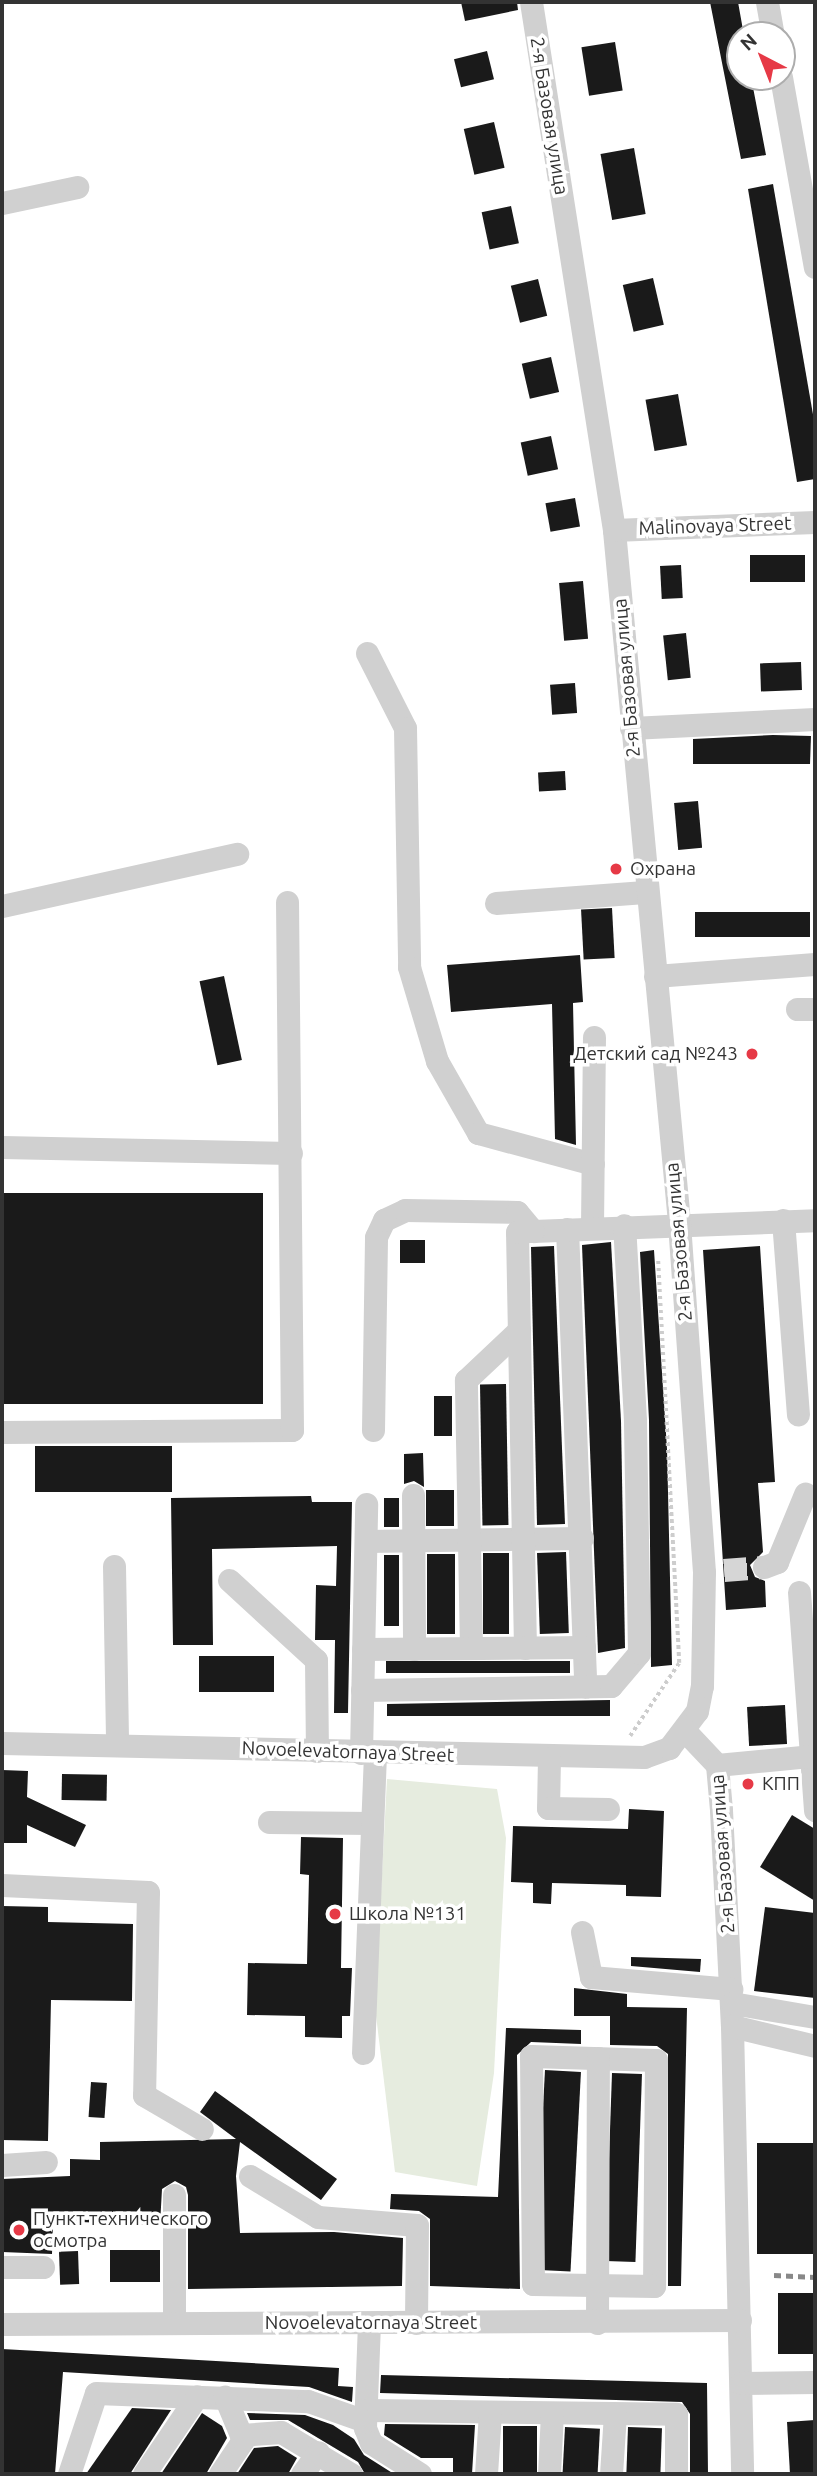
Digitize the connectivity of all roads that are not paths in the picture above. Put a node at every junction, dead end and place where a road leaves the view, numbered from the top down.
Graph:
1 (531, 2) edge
2 (767, 2) edge
3 (770, 21) edge
4 (784, 91) edge
5 (77, 187) dead end
6 (2, 203) edge
7 (815, 267) edge
8 (815, 522) edge
9 (614, 530) junction
10 (367, 653) dead end
11 (815, 719) edge
12 (631, 728) junction
13 (237, 854) dead end
14 (645, 892) junction
15 (287, 902) dead end
16 (496, 903) dead end
17 (2, 906) edge
18 (815, 964) edge
19 (655, 976) junction
20 (594, 1037) dead end
21 (2, 1147) edge
22 (291, 1153) junction
23 (593, 1164) junction
24 (783, 1220) junction
25 (815, 1220) edge
26 (679, 1222) junction
27 (624, 1225) junction
28 (592, 1227) junction
29 (567, 1229) junction
30 (533, 1231) junction
31 (519, 1330) junction
32 (798, 1414) dead end
33 (373, 1430) dead end
34 (2, 1432) edge
35 (805, 1494) dead end
36 (413, 1495) dead end
37 (366, 1504) dead end
38 (582, 1538) junction
39 (523, 1539) junction
40 (413, 1540) junction
41 (470, 1540) junction
42 (366, 1541) junction
43 (114, 1566) dead end
44 (764, 1567) dead end
45 (229, 1580) dead end
46 (799, 1592) dead end
47 (525, 1647) junction
48 (584, 1647) junction
49 (471, 1648) junction
50 (363, 1649) junction
51 (414, 1649) junction
52 (585, 1686) junction
53 (362, 1690) junction
54 (685, 1731) junction
55 (2, 1742) edge
56 (117, 1744) junction
57 (317, 1751) junction
58 (368, 1753) junction
59 (810, 1756) junction
60 (549, 1758) junction
61 (717, 1765) junction
62 (813, 1786) edge
63 (608, 1809) dead end
64 (815, 1810) edge
65 (269, 1822) dead end
66 (371, 1823) junction
67 (2, 1885) edge
68 (582, 1932) dead end
69 (732, 2006) junction
70 (815, 2017) edge
71 (815, 2046) edge
72 (363, 2053) dead end
73 (598, 2058) junction
74 (202, 2129) dead end
75 (46, 2162) dead end
76 (2, 2165) edge
77 (250, 2176) dead end
78 (174, 2195) dead end
79 (2, 2267) edge
80 (43, 2267) dead end
81 (597, 2286) junction
82 (740, 2320) junction
83 (174, 2323) junction
84 (369, 2323) junction
85 (416, 2323) junction
86 (597, 2323) junction
87 (2, 2324) edge
88 (815, 2382) edge
89 (741, 2383) junction
90 (197, 2396) junction
91 (225, 2398) junction
92 (491, 2412) junction
93 (552, 2413) junction
94 (615, 2414) junction
95 (366, 2416) junction
96 (241, 2435) junction
97 (318, 2452) junction
98 (69, 2474) edge
99 (144, 2474) edge
100 (220, 2474) edge
101 (302, 2474) edge
102 (351, 2474) edge
103 (420, 2474) edge
104 (486, 2474) edge
105 (549, 2474) edge
106 (611, 2474) edge
107 (676, 2474) edge
108 (742, 2474) edge

1 - 9 street, 2-я Базовая улица
2 - 3 street
4 - 7 street
5 - 6 street
8 - 9 street, Malinovaya Street
9 - 12 street, 2-я Базовая улица
10 - 23 street
11 - 12 street
12 - 14 street, 2-я Базовая улица
13 - 17 street
14 - 16 street
14 - 19 street, 2-я Базовая улица
15 - 22 street
18 - 19 street
19 - 26 street, 2-я Базовая улица
20 - 23 street
21 - 22 street
22 - 34 street
23 - 28 street
24 - 25 street
24 - 26 street
24 - 32 street
26 - 27 street
26 - 54 street, 2-я Базовая улица
27 - 28 street
27 - 52 street
28 - 29 street
29 - 30 street
29 - 38 street
30 - 31 street
30 - 33 street
31 - 39 street
31 - 41 street
35 - 44 street
36 - 40 street
37 - 42 street
38 - 39 street
38 - 48 street
39 - 41 street
39 - 47 street
40 - 41 street
40 - 42 street
40 - 51 street
41 - 49 street
42 - 50 street
43 - 56 street
45 - 57 street
46 - 59 street
47 - 48 street
47 - 49 street
48 - 52 street
49 - 51 street
50 - 51 street
50 - 53 street
52 - 53 street
53 - 58 street
54 - 60 street, Novoelevatornaya Street
54 - 61 street, 2-я Базовая улица
55 - 56 street, Novoelevatornaya Street
56 - 57 street, Novoelevatornaya Street
57 - 58 street, Novoelevatornaya Street
58 - 60 street, Novoelevatornaya Street
58 - 66 street
59 - 61 street
59 - 62 street
60 - 63 street
61 - 69 street, 2-я Базовая улица
62 - 64 street
65 - 66 street
66 - 72 street
67 - 74 street
68 - 69 street
69 - 70 street
69 - 71 street
69 - 82 street, 2-я Базовая улица
73 - 81 street
73 - 81 street
73 - 81 street
75 - 76 street
77 - 85 street
78 - 83 street
79 - 80 street
81 - 86 street
82 - 86 street, Novoelevatornaya Street
82 - 89 street, 2-я Базовая улица
83 - 84 street, Novoelevatornaya Street
83 - 87 street, Novoelevatornaya Street
84 - 85 street, Novoelevatornaya Street
84 - 95 street
85 - 86 street, Novoelevatornaya Street
88 - 89 street
89 - 108 street, 2-я Базовая улица
90 - 91 street
90 - 98 street
90 - 99 street
91 - 95 street
91 - 96 street
92 - 93 street
92 - 95 street
92 - 104 street
93 - 94 street
93 - 105 street
94 - 106 street
94 - 107 street
95 - 103 street
96 - 97 street
96 - 100 street
97 - 101 street
97 - 102 street

